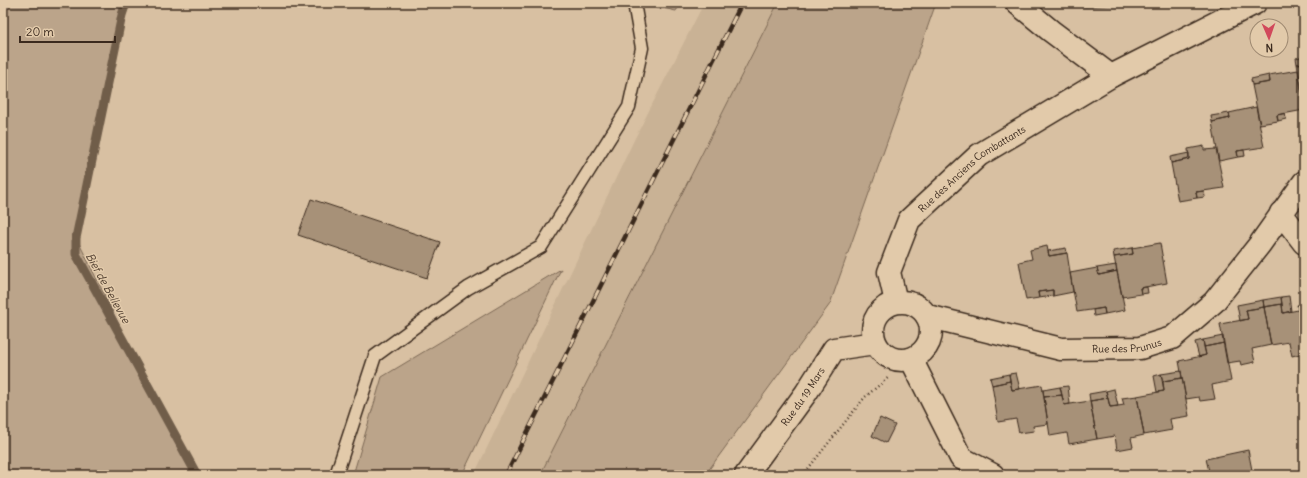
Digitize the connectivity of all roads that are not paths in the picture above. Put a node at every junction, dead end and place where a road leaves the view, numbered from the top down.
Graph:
1 (634, 3) edge
2 (1017, 3) edge
3 (1254, 3) edge
4 (1111, 76) junction
5 (1304, 182) edge
6 (1281, 213) junction
7 (1304, 243) edge
8 (896, 302) junction
9 (927, 316) junction
10 (875, 343) junction
11 (911, 359) junction
12 (336, 475) edge
13 (746, 475) edge
14 (993, 475) edge

1 - 12 lane
2 - 4 street
3 - 4 street, Rue des Anciens Combattants
4 - 8 street, Rue des Anciens Combattants
5 - 6 street, Rue des Prunus
6 - 7 street
6 - 9 street, Rue des Prunus
8 - 9 street
8 - 10 street
9 - 11 street
10 - 11 street
10 - 13 street, Rue du 19 Mars
11 - 14 street

